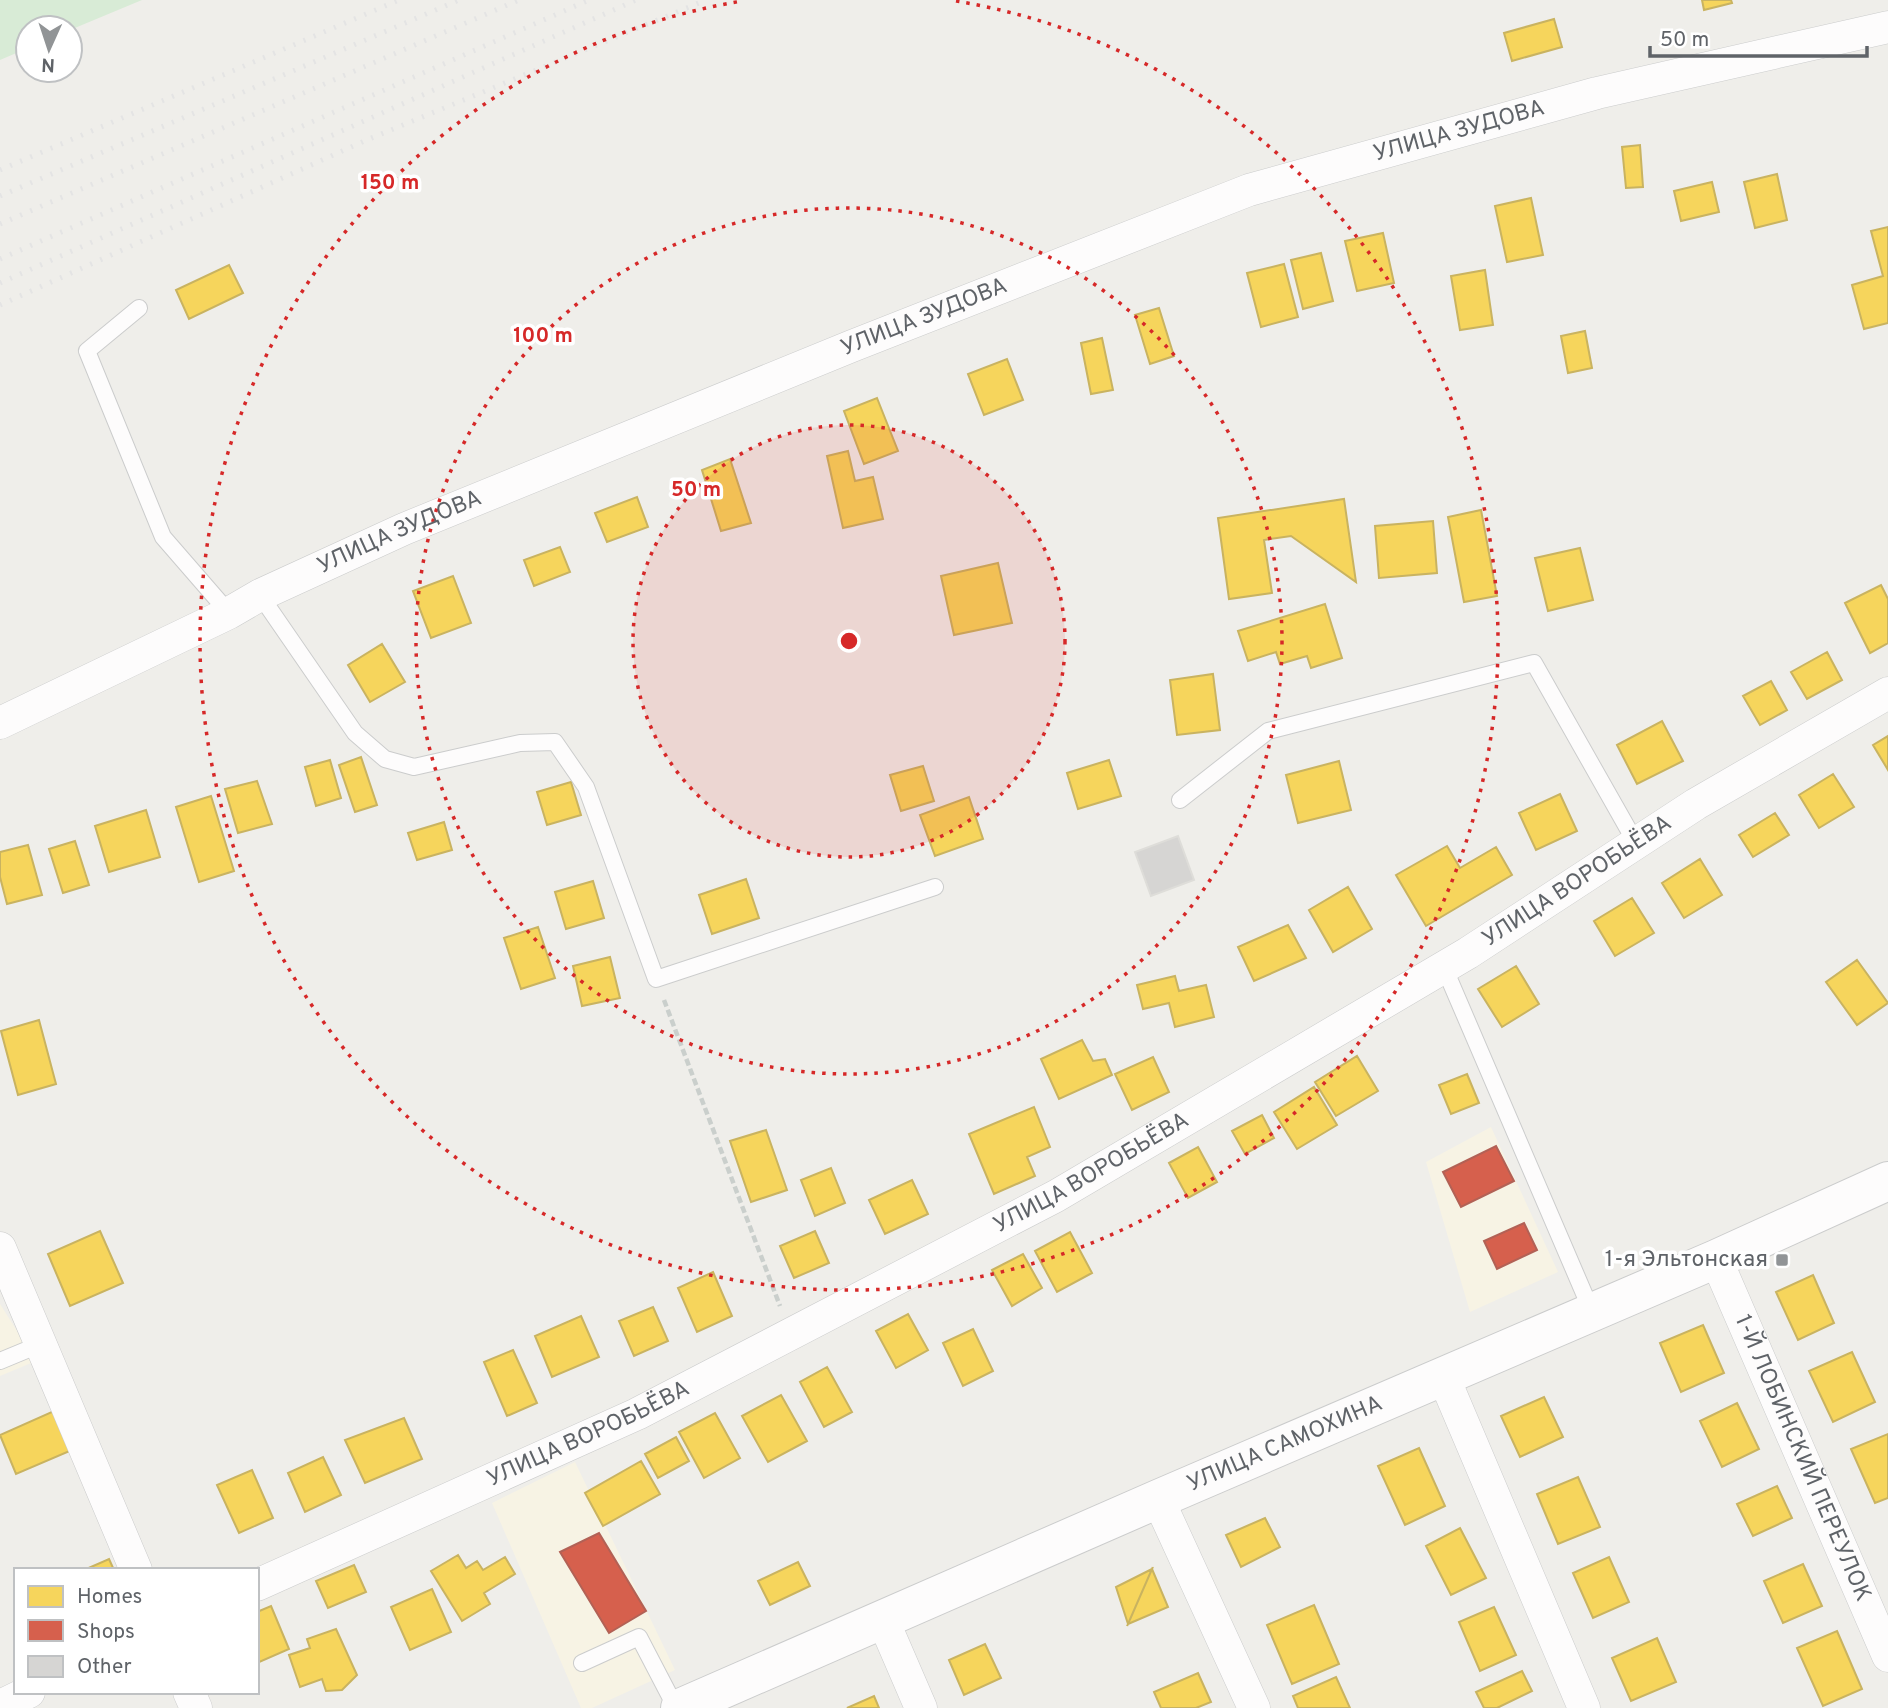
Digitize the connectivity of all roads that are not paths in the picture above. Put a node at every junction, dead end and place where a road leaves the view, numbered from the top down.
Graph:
1 (1888, 27) edge
2 (139, 309) dead end
3 (260, 595) junction
4 (229, 613) junction
5 (1888, 693) edge
6 (0, 723) edge
7 (1180, 800) dead end
8 (1636, 843) junction
9 (934, 887) dead end
10 (1444, 967) junction
11 (1888, 1181) edge
12 (0, 1248) edge
13 (1716, 1259) junction
14 (1592, 1312) junction
15 (41, 1344) junction
16 (0, 1361) edge
17 (1444, 1378) junction
18 (1158, 1499) junction
19 (135, 1568) edge
20 (259, 1584) edge
21 (883, 1620) junction
22 (1888, 1656) edge
23 (582, 1663) dead end
24 (25, 1694) edge
25 (0, 1706) edge
26 (678, 1708) edge
27 (921, 1708) edge
28 (1254, 1708) edge
29 (1584, 1708) edge

1 - 3 street, УЛИЦА ЗУДОВА
2 - 4 lane
3 - 4 street, УЛИЦА ЗУДОВА
3 - 9 lane
4 - 6 street, УЛИЦА ЗУДОВА
5 - 8 street, УЛИЦА ВОРОБЬЁВА
7 - 8 lane
8 - 10 street, УЛИЦА ВОРОБЬЁВА
10 - 14 lane
10 - 20 street, УЛИЦА ВОРОБЬЁВА
11 - 13 street, УЛИЦА САМОХИНА
12 - 15 street
13 - 14 street, УЛИЦА САМОХИНА
13 - 22 street, 1-Й ЛОБИНСКИЙ ПЕРЕУЛОК
14 - 17 street, УЛИЦА САМОХИНА
15 - 16 lane
15 - 19 street
17 - 18 street, УЛИЦА САМОХИНА
17 - 29 street
18 - 21 street, УЛИЦА САМОХИНА
18 - 28 street
21 - 26 street, УЛИЦА САМОХИНА
21 - 27 street
23 - 26 lane
24 - 25 street

